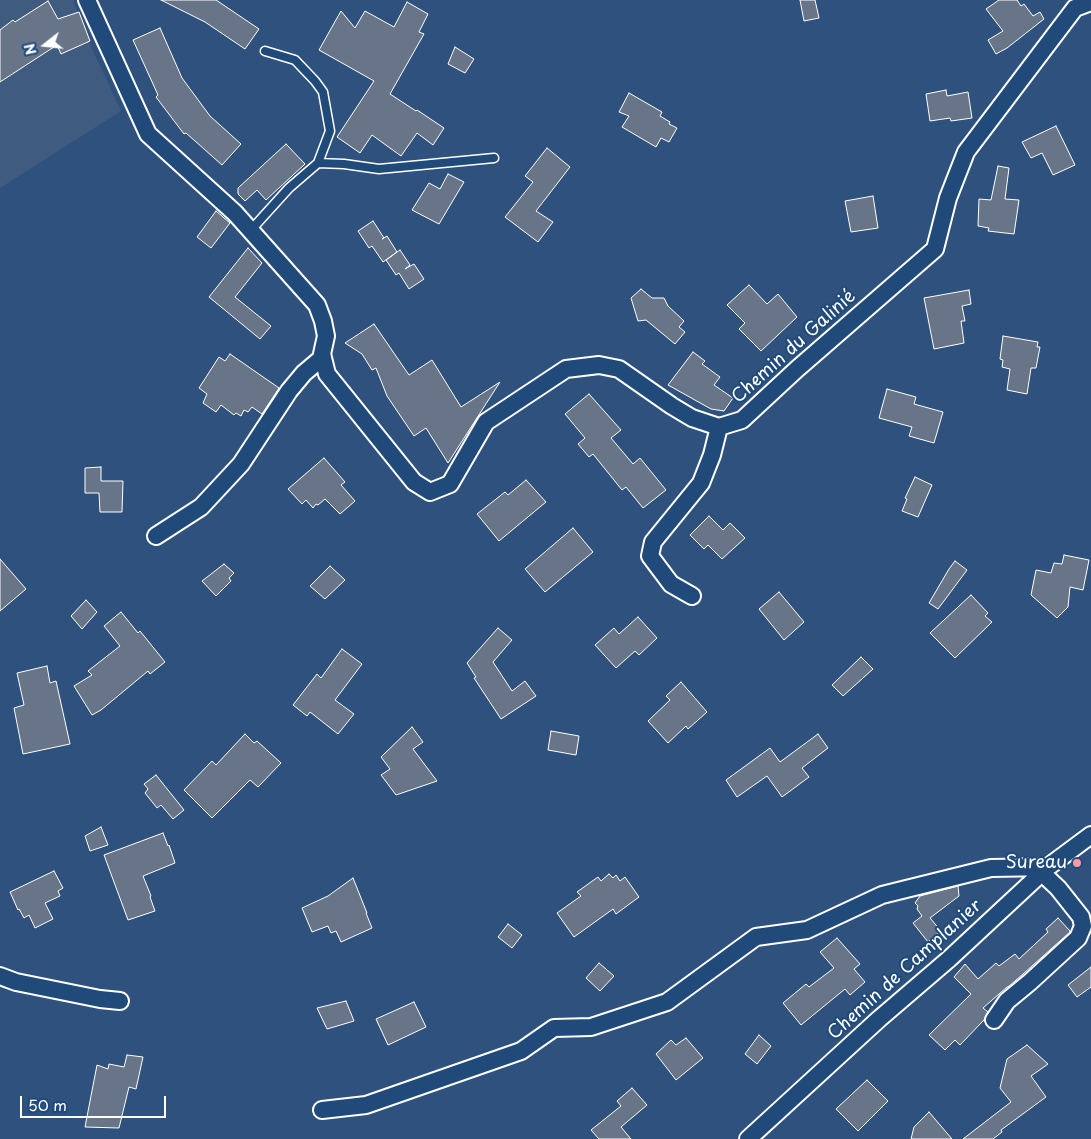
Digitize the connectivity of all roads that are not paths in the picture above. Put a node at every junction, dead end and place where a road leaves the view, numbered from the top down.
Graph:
1 (87, 0) edge
2 (1091, 2) edge
3 (265, 51) dead end
4 (494, 158) dead end
5 (318, 163) junction
6 (250, 230) junction
7 (323, 357) junction
8 (719, 427) junction
9 (156, 536) dead end
10 (692, 596) dead end
11 (1091, 836) edge
12 (1045, 870) junction
13 (0, 976) edge
14 (120, 1001) dead end
15 (994, 1020) dead end
16 (322, 1110) dead end
17 (748, 1139) edge

1 - 6 street
2 - 8 street, Chemin du Galinié
3 - 5 lane
4 - 5 lane
5 - 6 lane
6 - 7 street
7 - 8 street
7 - 9 street
8 - 10 street
11 - 12 street, Chemin de Camplanier
12 - 15 street
12 - 16 street
12 - 17 street, Chemin de Camplanier
13 - 14 street

